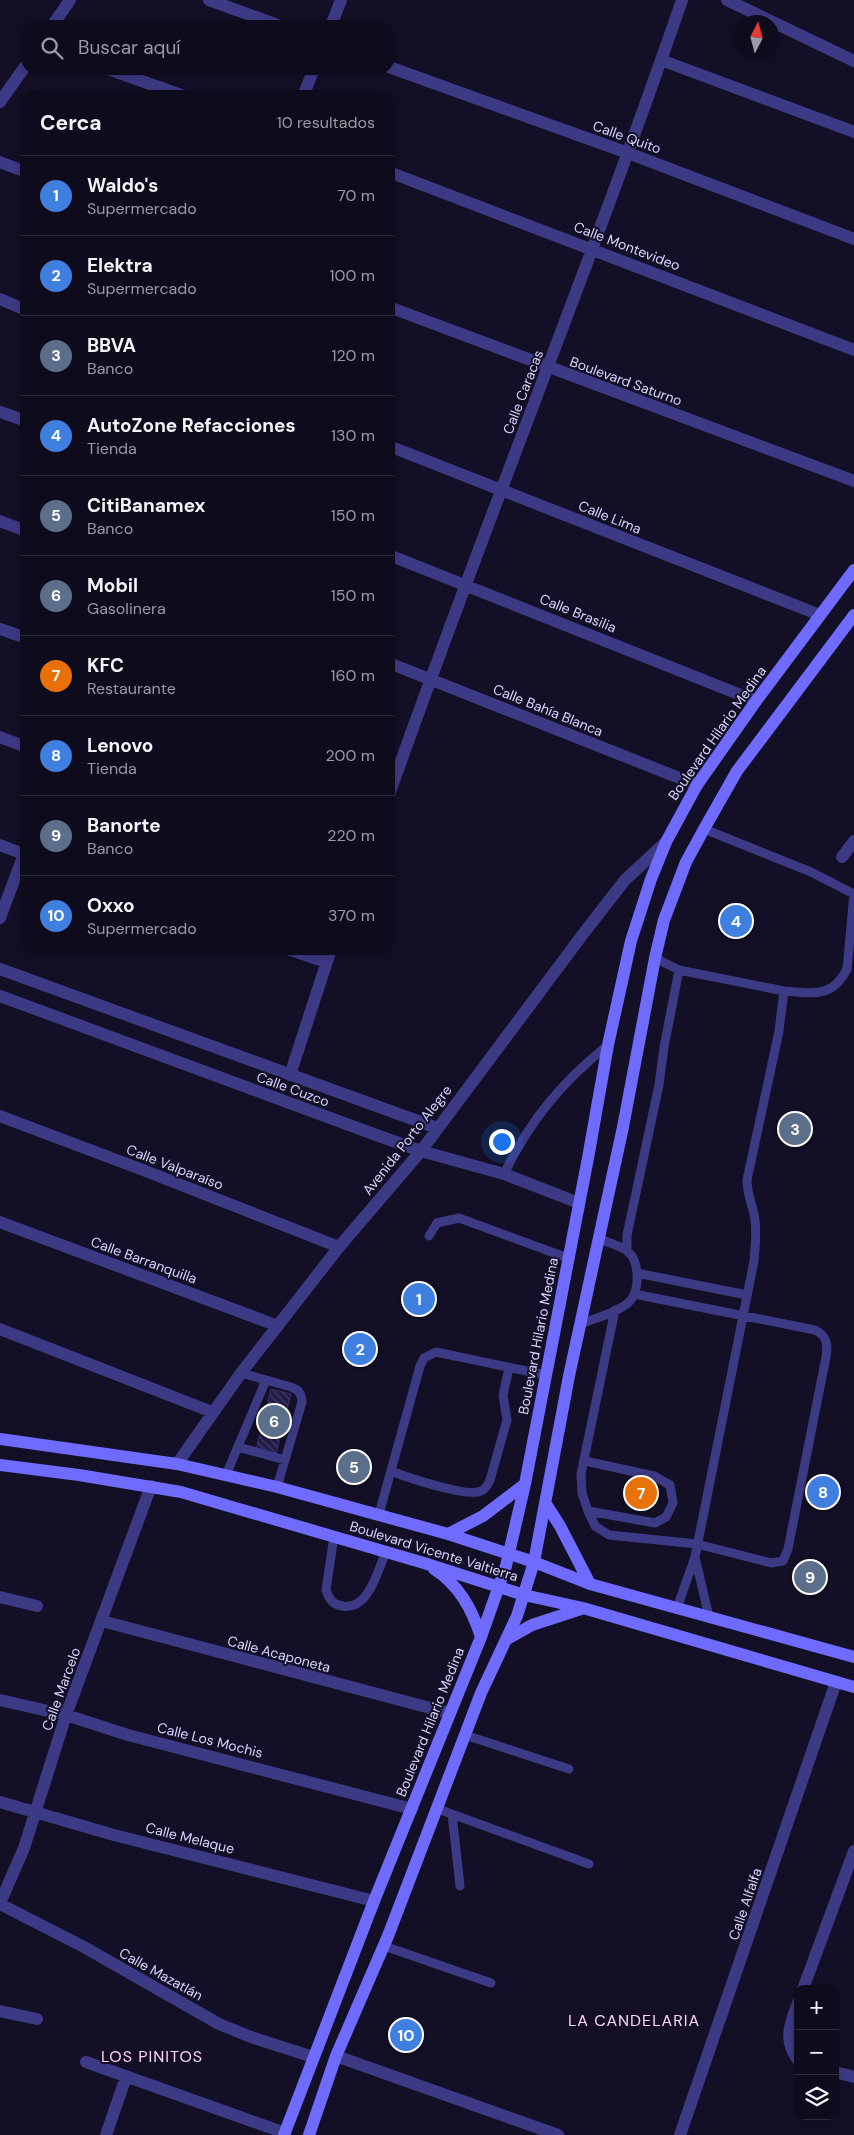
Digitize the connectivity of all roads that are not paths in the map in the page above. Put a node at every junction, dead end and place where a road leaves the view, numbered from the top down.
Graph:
1 (70, 0) edge
2 (208, 0) edge
3 (341, 0) edge
4 (682, 0) edge
5 (727, 0) edge
6 (56, 20) edge
7 (263, 20) edge
8 (333, 20) edge
9 (661, 60) junction
10 (854, 61) edge
11 (395, 69) edge
12 (20, 74) edge
13 (125, 75) edge
14 (312, 75) edge
15 (167, 90) edge
16 (305, 90) edge
17 (0, 102) edge
18 (854, 132) edge
19 (628, 153) junction
20 (0, 162) edge
21 (20, 170) edge
22 (395, 174) edge
23 (854, 239) edge
24 (593, 249) junction
25 (0, 299) edge
26 (20, 307) edge
27 (395, 309) edge
28 (854, 350) edge
29 (548, 368) junction
30 (0, 412) edge
31 (20, 419) edge
32 (395, 448) edge
33 (854, 481) edge
34 (501, 490) junction
35 (0, 521) edge
36 (20, 528) edge
37 (395, 557) edge
38 (854, 570) edge
39 (466, 585) junction
40 (820, 615) junction
41 (854, 615) edge
42 (0, 629) edge
43 (20, 636) edge
44 (395, 665) edge
45 (430, 679) junction
46 (756, 701) junction
47 (0, 737) edge
48 (20, 745) edge
49 (395, 765) edge
50 (697, 785) junction
51 (704, 829) junction
52 (854, 841) edge
53 (666, 842) junction
54 (0, 845) edge
55 (20, 850) edge
56 (842, 857) dead end
57 (20, 867) edge
58 (854, 894) edge
59 (0, 918) edge
60 (306, 955) edge
61 (329, 955) edge
62 (655, 958) junction
63 (326, 962) junction
64 (0, 969) edge
65 (679, 970) junction
66 (784, 991) junction
67 (0, 996) edge
68 (608, 1045) junction
69 (290, 1075) junction
70 (0, 1116) edge
71 (437, 1128) junction
72 (421, 1150) junction
73 (504, 1174) junction
74 (579, 1203) junction
75 (0, 1222) edge
76 (429, 1236) dead end
77 (598, 1239) junction
78 (339, 1247) junction
79 (627, 1251) junction
80 (568, 1258) junction
81 (637, 1274) junction
82 (634, 1294) junction
83 (747, 1296) junction
84 (615, 1310) junction
85 (743, 1314) junction
86 (580, 1324) junction
87 (278, 1326) junction
88 (0, 1329) edge
89 (509, 1368) junction
90 (241, 1373) junction
91 (546, 1375) junction
92 (266, 1380) junction
93 (212, 1412) junction
94 (0, 1438) edge
95 (238, 1447) junction
96 (285, 1460) junction
97 (585, 1461) junction
98 (177, 1464) junction
99 (0, 1466) edge
100 (391, 1471) junction
101 (226, 1475) junction
102 (525, 1484) junction
103 (151, 1486) junction
104 (276, 1487) junction
105 (546, 1504) junction
106 (588, 1512) junction
107 (379, 1514) junction
108 (448, 1534) junction
109 (334, 1536) junction
110 (697, 1544) junction
111 (386, 1552) junction
112 (509, 1556) junction
113 (695, 1557) junction
114 (534, 1562) junction
115 (424, 1563) junction
116 (590, 1584) junction
117 (500, 1586) junction
118 (524, 1595) junction
119 (0, 1597) edge
120 (37, 1606) dead end
121 (582, 1608) junction
122 (677, 1608) junction
123 (709, 1617) junction
124 (102, 1621) junction
125 (481, 1637) junction
126 (507, 1639) junction
127 (854, 1658) edge
128 (836, 1682) junction
129 (854, 1688) edge
130 (0, 1700) edge
131 (449, 1712) junction
132 (66, 1715) junction
133 (465, 1735) junction
134 (569, 1769) dead end
135 (0, 1802) edge
136 (412, 1809) junction
137 (438, 1810) junction
138 (35, 1811) junction
139 (452, 1814) junction
140 (854, 1851) edge
141 (588, 1864) dead end
142 (460, 1886) dead end
143 (374, 1901) junction
144 (0, 1903) edge
145 (384, 1946) junction
146 (491, 1983) dead end
147 (804, 1985) edge
148 (0, 2011) edge
149 (794, 2018) edge
150 (37, 2019) dead end
151 (794, 2054) edge
152 (336, 2056) junction
153 (313, 2057) junction
154 (86, 2062) dead end
155 (839, 2073) edge
156 (126, 2077) junction
157 (854, 2077) edge
158 (285, 2134) edge
159 (106, 2135) edge
160 (309, 2135) edge
161 (558, 2135) edge
162 (680, 2135) edge

1 - 6 street
2 - 7 street
3 - 8 street
4 - 9 street, Calle Caracas
5 - 10 street
9 - 18 street
9 - 19 street, Calle Caracas
11 - 19 street, Calle Quito
12 - 17 street
13 - 15 street
14 - 16 street
19 - 23 street, Calle Quito
19 - 24 street, Calle Caracas
20 - 21 street
22 - 24 street, Calle Montevideo
24 - 28 street, Calle Montevideo
24 - 29 street, Calle Caracas
25 - 26 street
27 - 29 street, Boulevard Saturno
29 - 33 street, Boulevard Saturno
29 - 34 street, Calle Caracas
30 - 31 street
32 - 34 street, Calle Lima
34 - 39 street, Calle Caracas
34 - 40 street, Calle Lima
35 - 36 street
37 - 39 street, Calle Brasilia
38 - 40 main road, Boulevard Hilario Medina
39 - 45 street, Calle Caracas
39 - 46 street, Calle Brasilia
40 - 46 main road, Boulevard Hilario Medina
41 - 51 main road
42 - 43 street
44 - 45 street, Calle Bahía Blanca
45 - 49 street, Calle Caracas
45 - 50 street, Calle Bahía Blanca
46 - 50 main road, Boulevard Hilario Medina
47 - 48 street
50 - 53 main road, Boulevard Hilario Medina
51 - 58 lane
51 - 62 main road
52 - 56 street
53 - 68 main road, Boulevard Hilario Medina
53 - 71 street, Avenida Porto Alegre
54 - 55 street
57 - 59 street
58 - 66 lane
60 - 63 street
61 - 63 street
62 - 65 lane
62 - 77 main road
63 - 69 street
64 - 69 street, Calle Cuzco
65 - 66 lane
65 - 79 lane
66 - 83 lane
67 - 72 street, Calle Cuzco
68 - 73 lane
68 - 74 main road, Boulevard Hilario Medina
69 - 71 street, Calle Cuzco
70 - 78 street, Calle Valparaíso
71 - 72 street, Avenida Porto Alegre
72 - 73 street, Calle Cuzco
72 - 78 street, Avenida Porto Alegre
73 - 74 street, Calle Cuzco
74 - 80 main road, Boulevard Hilario Medina
75 - 87 street, Calle Barranquilla
76 - 80 lane
77 - 79 lane
77 - 86 main road
78 - 87 street, Avenida Porto Alegre
79 - 81 lane
80 - 91 main road, Boulevard Hilario Medina
81 - 82 lane
81 - 83 lane
82 - 84 lane
82 - 85 lane
83 - 85 lane
84 - 86 lane
84 - 97 lane
85 - 110 lane
85 - 110 lane
86 - 105 main road
87 - 90 street, Avenida Porto Alegre
88 - 93 street
89 - 91 lane
89 - 100 lane
89 - 100 lane
90 - 92 lane
90 - 93 street, Avenida Porto Alegre
91 - 102 main road, Boulevard Hilario Medina
92 - 95 lane
92 - 96 lane
93 - 98 street, Avenida Porto Alegre
94 - 98 main road, Boulevard Vicente Valtierra
95 - 96 lane
95 - 101 lane
96 - 104 lane
97 - 106 lane
97 - 106 lane
98 - 101 main road, Boulevard Vicente Valtierra
99 - 103 main road, Boulevard Vicente Valtierra
100 - 107 lane
101 - 104 main road, Boulevard Vicente Valtierra
102 - 108 main road
102 - 112 main road, Boulevard Hilario Medina
103 - 109 main road, Boulevard Vicente Valtierra
103 - 124 street, Calle Marcelo
104 - 107 main road, Boulevard Vicente Valtierra
105 - 114 main road
105 - 116 main road
106 - 110 lane
107 - 108 main road, Boulevard Vicente Valtierra
108 - 112 main road, Boulevard Vicente Valtierra
109 - 111 main road, Boulevard Vicente Valtierra
109 - 111 lane
110 - 113 lane
111 - 115 main road, Boulevard Vicente Valtierra
112 - 114 main road, Boulevard Vicente Valtierra
112 - 117 main road, Boulevard Hilario Medina
113 - 122 lane
113 - 123 lane
114 - 116 main road, Boulevard Vicente Valtierra
114 - 118 main road
115 - 117 main road, Boulevard Vicente Valtierra
115 - 125 main road
116 - 122 main road, Boulevard Vicente Valtierra
117 - 118 main road, Boulevard Vicente Valtierra
117 - 125 main road, Boulevard Hilario Medina
118 - 121 main road, Boulevard Vicente Valtierra
118 - 126 main road
119 - 120 street
121 - 126 main road
121 - 128 main road, Boulevard Vicente Valtierra
122 - 123 main road, Boulevard Vicente Valtierra
123 - 127 main road, Boulevard Vicente Valtierra
124 - 131 street, Calle Acaponeta
124 - 132 street, Calle Marcelo
125 - 131 main road, Boulevard Hilario Medina
126 - 133 main road
128 - 129 main road, Boulevard Vicente Valtierra
128 - 162 street, Calle Alfalfa
130 - 132 street, Calle Los Mochis
131 - 136 main road, Boulevard Hilario Medina
132 - 136 street, Calle Los Mochis
132 - 138 street, Calle Marcelo
133 - 134 lane
133 - 137 main road
135 - 138 street, Calle Melaque
136 - 143 main road, Boulevard Hilario Medina
137 - 139 lane
137 - 145 main road
138 - 143 street, Calle Melaque
138 - 144 street, Calle Marcelo
139 - 141 lane
139 - 142 lane
140 - 147 street
143 - 153 main road, Boulevard Hilario Medina
144 - 153 street, Calle Mazatlán
145 - 146 lane
145 - 152 main road
148 - 150 street
149 - 151 street
152 - 160 main road
152 - 161 street
153 - 158 main road, Boulevard Hilario Medina
154 - 156 street
155 - 157 street
156 - 158 street
156 - 159 street

